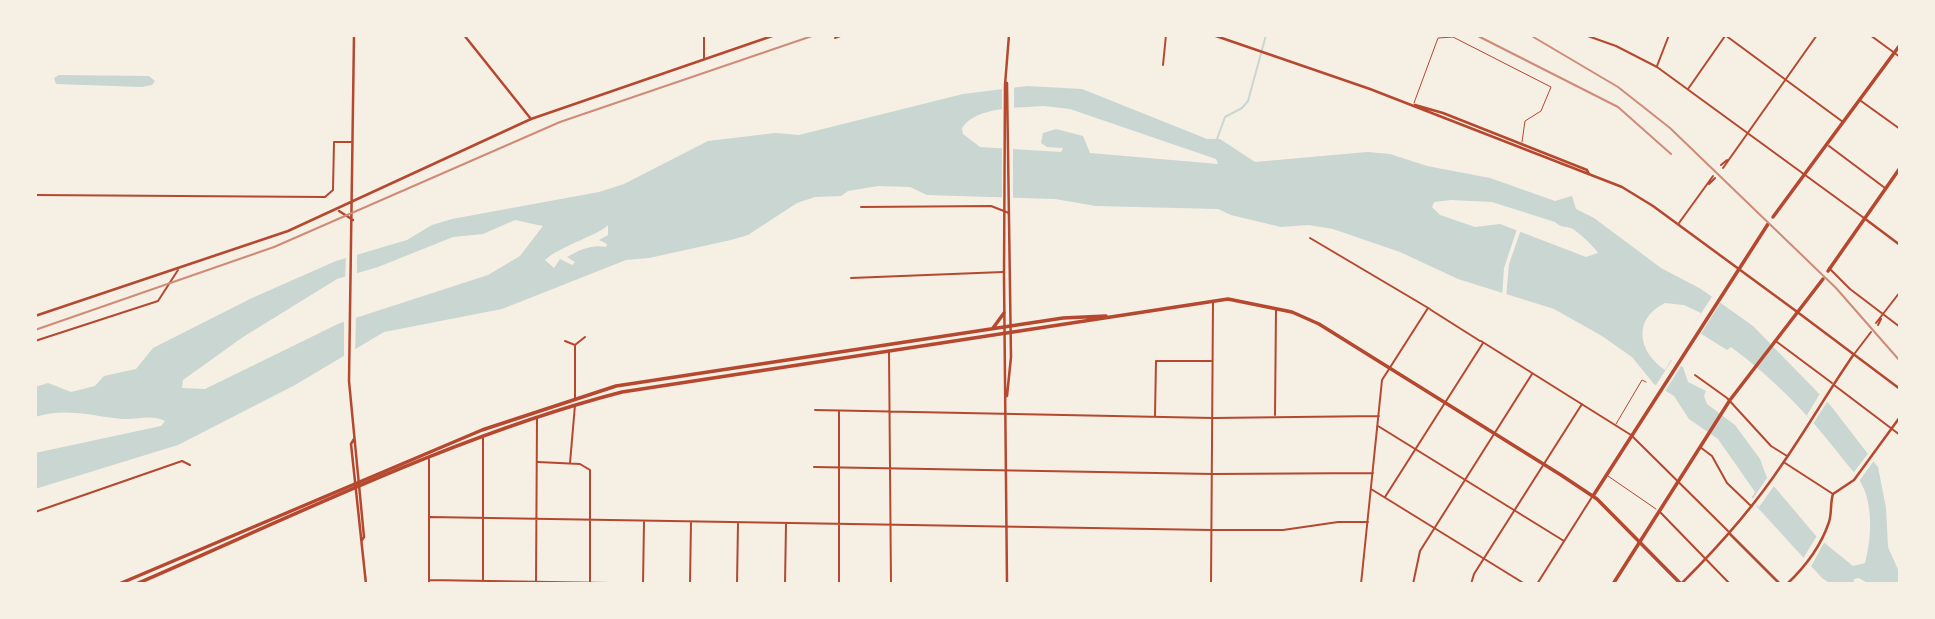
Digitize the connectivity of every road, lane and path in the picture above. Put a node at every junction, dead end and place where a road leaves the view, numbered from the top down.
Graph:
1 (354, 35) edge
2 (464, 35) edge
3 (704, 35) edge
4 (775, 35) edge
5 (843, 35) edge
6 (1009, 35) edge
7 (1166, 35) edge
8 (1213, 35) edge
9 (1585, 35) edge
10 (1669, 35) edge
11 (1726, 35) edge
12 (1817, 35) edge
13 (1870, 35) edge
14 (1440, 37) edge
15 (835, 38) dead end
16 (1900, 45) edge
17 (1895, 53) junction
18 (1900, 57) edge
19 (704, 59) junction
20 (1163, 65) dead end
21 (1657, 67) junction
22 (1785, 79) junction
23 (1687, 90) junction
24 (1860, 100) junction
25 (1413, 105) junction
26 (531, 119) junction
27 (1844, 123) junction
28 (1900, 129) edge
29 (1746, 133) junction
30 (354, 142) junction
31 (1522, 144) junction
32 (1828, 145) junction
33 (1722, 166) dead end
34 (1900, 168) edge
35 (1589, 174) junction
36 (1805, 176) junction
37 (1714, 177) dead end
38 (1885, 188) junction
39 (35, 195) edge
40 (354, 203) junction
41 (862, 208) dead end
42 (336, 211) junction
43 (1007, 213) junction
44 (1775, 217) dead end
45 (1864, 218) junction
46 (353, 220) junction
47 (1678, 224) junction
48 (1769, 225) dead end
49 (1310, 238) dead end
50 (1900, 245) edge
51 (179, 268) junction
52 (1738, 269) junction
53 (1827, 269) joint
54 (1004, 272) junction
55 (851, 278) dead end
56 (1821, 278) dead end
57 (1900, 292) edge
58 (1213, 300) junction
59 (1276, 308) junction
60 (1429, 308) junction
61 (1796, 311) junction
62 (1004, 313) junction
63 (1883, 315) junction
64 (35, 316) edge
65 (1107, 316) junction
66 (1877, 324) dead end
67 (1004, 327) junction
68 (1010, 327) junction
69 (1900, 327) edge
70 (991, 329) junction
71 (1871, 332) dead end
72 (1011, 334) junction
73 (1004, 335) junction
74 (585, 337) dead end
75 (35, 341) edge
76 (565, 341) dead end
77 (1482, 342) junction
78 (1775, 342) junction
79 (889, 344) junction
80 (575, 345) junction
81 (889, 351) junction
82 (1854, 354) junction
83 (1213, 361) junction
84 (1389, 367) junction
85 (1533, 373) junction
86 (1695, 375) dead end
87 (1646, 383) dead end
88 (1833, 384) junction
89 (1900, 389) edge
90 (1007, 396) junction
91 (575, 399) junction
92 (1730, 400) junction
93 (1445, 402) junction
94 (1582, 404) junction
95 (575, 405) junction
96 (815, 410) dead end
97 (839, 411) junction
98 (890, 413) junction
99 (1007, 415) junction
100 (1379, 416) junction
101 (1155, 417) junction
102 (1275, 417) junction
103 (1900, 417) edge
104 (537, 418) junction
105 (1213, 418) junction
106 (1616, 424) junction
107 (1378, 426) junction
108 (1892, 428) junction
109 (1494, 433) junction
110 (1631, 435) junction
111 (1900, 435) edge
112 (483, 437) junction
113 (354, 439) junction
114 (1700, 446) junction
115 (1416, 449) junction
116 (1788, 456) junction
117 (429, 459) junction
118 (538, 463) junction
119 (1784, 463) junction
120 (570, 464) junction
121 (1544, 464) junction
122 (190, 465) dead end
123 (814, 467) dead end
124 (839, 467) junction
125 (890, 469) junction
126 (1007, 471) junction
127 (1373, 473) junction
128 (1213, 474) junction
129 (1606, 475) junction
130 (1465, 480) junction
131 (361, 481) junction
132 (1677, 481) junction
133 (354, 484) junction
134 (362, 488) junction
135 (1371, 489) junction
136 (355, 491) junction
137 (1833, 494) junction
138 (1593, 496) junction
139 (1385, 497) junction
140 (1752, 506) junction
141 (1515, 511) junction
142 (1659, 511) junction
143 (35, 512) edge
144 (430, 517) junction
145 (484, 518) junction
146 (537, 519) junction
147 (591, 520) junction
148 (644, 521) junction
149 (691, 522) junction
150 (738, 522) junction
151 (1368, 522) junction
152 (786, 523) junction
153 (838, 524) junction
154 (890, 525) junction
155 (1007, 527) junction
156 (1435, 528) junction
157 (1212, 530) junction
158 (1730, 534) junction
159 (362, 540) junction
160 (1564, 541) junction
161 (1640, 542) junction
162 (1484, 559) junction
163 (1705, 559) junction
164 (429, 582) edge
165 (482, 582) edge
166 (536, 583) edge
167 (610, 583) edge
168 (119, 584) edge
169 (136, 584) edge
170 (366, 584) edge
171 (590, 584) edge
172 (643, 584) edge
173 (690, 584) edge
174 (737, 584) edge
175 (785, 584) edge
176 (839, 584) edge
177 (891, 584) edge
178 (1007, 584) edge
179 (1211, 584) edge
180 (1363, 584) edge
181 (1413, 584) edge
182 (1471, 584) edge
183 (1525, 584) edge
184 (1537, 584) edge
185 (1613, 584) edge
186 (1681, 584) edge
187 (1730, 584) edge
188 (1780, 584) edge
189 (1787, 584) edge

1 - 30 main road
2 - 26 main road
3 - 19 street
4 - 19 main road
5 - 15 street
6 - 43 main road
7 - 20 street
8 - 25 main road
9 - 21 street
10 - 21 street
11 - 22 street
11 - 23 street
12 - 22 street
13 - 17 street
14 - 25 lane
14 - 31 lane
16 - 17 main road
17 - 18 street
17 - 24 main road
19 - 26 main road
21 - 23 street
22 - 27 street
22 - 29 street
23 - 29 street
24 - 27 main road
24 - 28 street
25 - 31 main road
25 - 35 main road
26 - 40 main road
27 - 32 main road
29 - 33 street
29 - 36 street
30 - 39 street
30 - 40 main road
31 - 35 main road
32 - 36 main road
32 - 38 street
34 - 38 main road
35 - 47 main road
36 - 44 main road
36 - 45 street
37 - 47 street
38 - 45 main road
40 - 42 main road
40 - 46 main road
41 - 43 street
42 - 46 main road
42 - 51 main road
43 - 54 main road
43 - 68 main road
45 - 50 main road
45 - 53 main road
46 - 113 main road
47 - 52 main road
48 - 52 main road
49 - 60 street
51 - 64 main road
51 - 75 street
52 - 61 main road
52 - 110 main road
53 - 63 street
54 - 55 street
54 - 62 main road
56 - 61 main road
57 - 63 street
58 - 59 main road
58 - 65 main road
58 - 83 street
59 - 84 main road
59 - 102 street
60 - 77 street
60 - 84 street
61 - 78 main road
61 - 82 main road
62 - 67 main road
62 - 70 main road
63 - 66 street
63 - 69 street
65 - 68 main road
65 - 72 main road
67 - 68 main road
67 - 70 main road
67 - 73 main road
68 - 72 main road
70 - 79 main road
71 - 82 street
72 - 73 main road
72 - 90 main road
73 - 81 main road
73 - 90 main road
74 - 80 street
76 - 80 street
77 - 85 street
77 - 93 street
78 - 88 street
78 - 92 main road
79 - 81 street
79 - 91 main road
80 - 91 street
81 - 95 main road
81 - 98 street
82 - 88 main road
82 - 89 main road
83 - 101 street
83 - 105 street
84 - 93 main road
84 - 100 street
85 - 94 street
85 - 109 street
86 - 92 street
87 - 106 lane
88 - 108 street
88 - 116 main road
90 - 99 main road
91 - 95 street
91 - 131 main road
92 - 114 main road
92 - 116 street
93 - 109 main road
93 - 115 street
94 - 106 street
94 - 121 street
95 - 104 main road
95 - 120 street
96 - 97 street
97 - 98 street
97 - 124 street
98 - 99 street
98 - 125 street
99 - 101 street
99 - 126 main road
100 - 102 street
100 - 107 street
101 - 105 street
102 - 105 street
103 - 108 main road
104 - 112 main road
104 - 118 street
105 - 128 street
106 - 110 street
107 - 115 street
107 - 127 street
108 - 111 street
108 - 137 main road
109 - 121 main road
109 - 130 street
110 - 129 main road
110 - 132 street
112 - 117 main road
112 - 145 street
113 - 131 main road
113 - 133 main road
114 - 132 main road
114 - 140 street
115 - 130 street
115 - 139 street
116 - 119 main road
117 - 134 main road
117 - 144 street
118 - 120 street
118 - 146 street
119 - 137 street
119 - 140 main road
120 - 147 street
121 - 138 main road
121 - 141 street
122 - 143 street
123 - 124 street
124 - 125 street
124 - 153 street
125 - 126 street
125 - 154 street
126 - 128 street
126 - 155 main road
127 - 128 street
127 - 135 street
128 - 157 street
129 - 138 main road
129 - 142 lane
130 - 141 street
130 - 156 street
131 - 133 main road
131 - 134 main road
132 - 142 main road
132 - 158 street
133 - 136 main road
133 - 168 main road
134 - 136 main road
134 - 159 main road
135 - 139 street
135 - 151 street
136 - 159 main road
136 - 169 main road
137 - 189 main road
138 - 160 street
138 - 161 main road
139 - 156 street
140 - 158 main road
141 - 160 street
141 - 162 street
142 - 161 main road
142 - 163 street
144 - 145 street
144 - 164 street
145 - 146 street
145 - 165 street
146 - 147 street
146 - 166 street
147 - 148 street
147 - 171 street
148 - 149 street
148 - 172 street
149 - 150 street
149 - 173 street
150 - 152 street
150 - 174 street
151 - 157 street
151 - 180 street
152 - 153 street
152 - 175 street
153 - 154 street
153 - 176 street
154 - 155 street
154 - 177 street
155 - 157 street
155 - 178 main road
156 - 162 street
156 - 181 street
157 - 179 street
158 - 163 main road
158 - 188 main road
159 - 170 main road
160 - 184 street
161 - 185 main road
161 - 186 main road
162 - 182 street
162 - 183 street
163 - 186 main road
163 - 187 street
164 - 165 street
165 - 166 street
166 - 171 street
167 - 171 street

